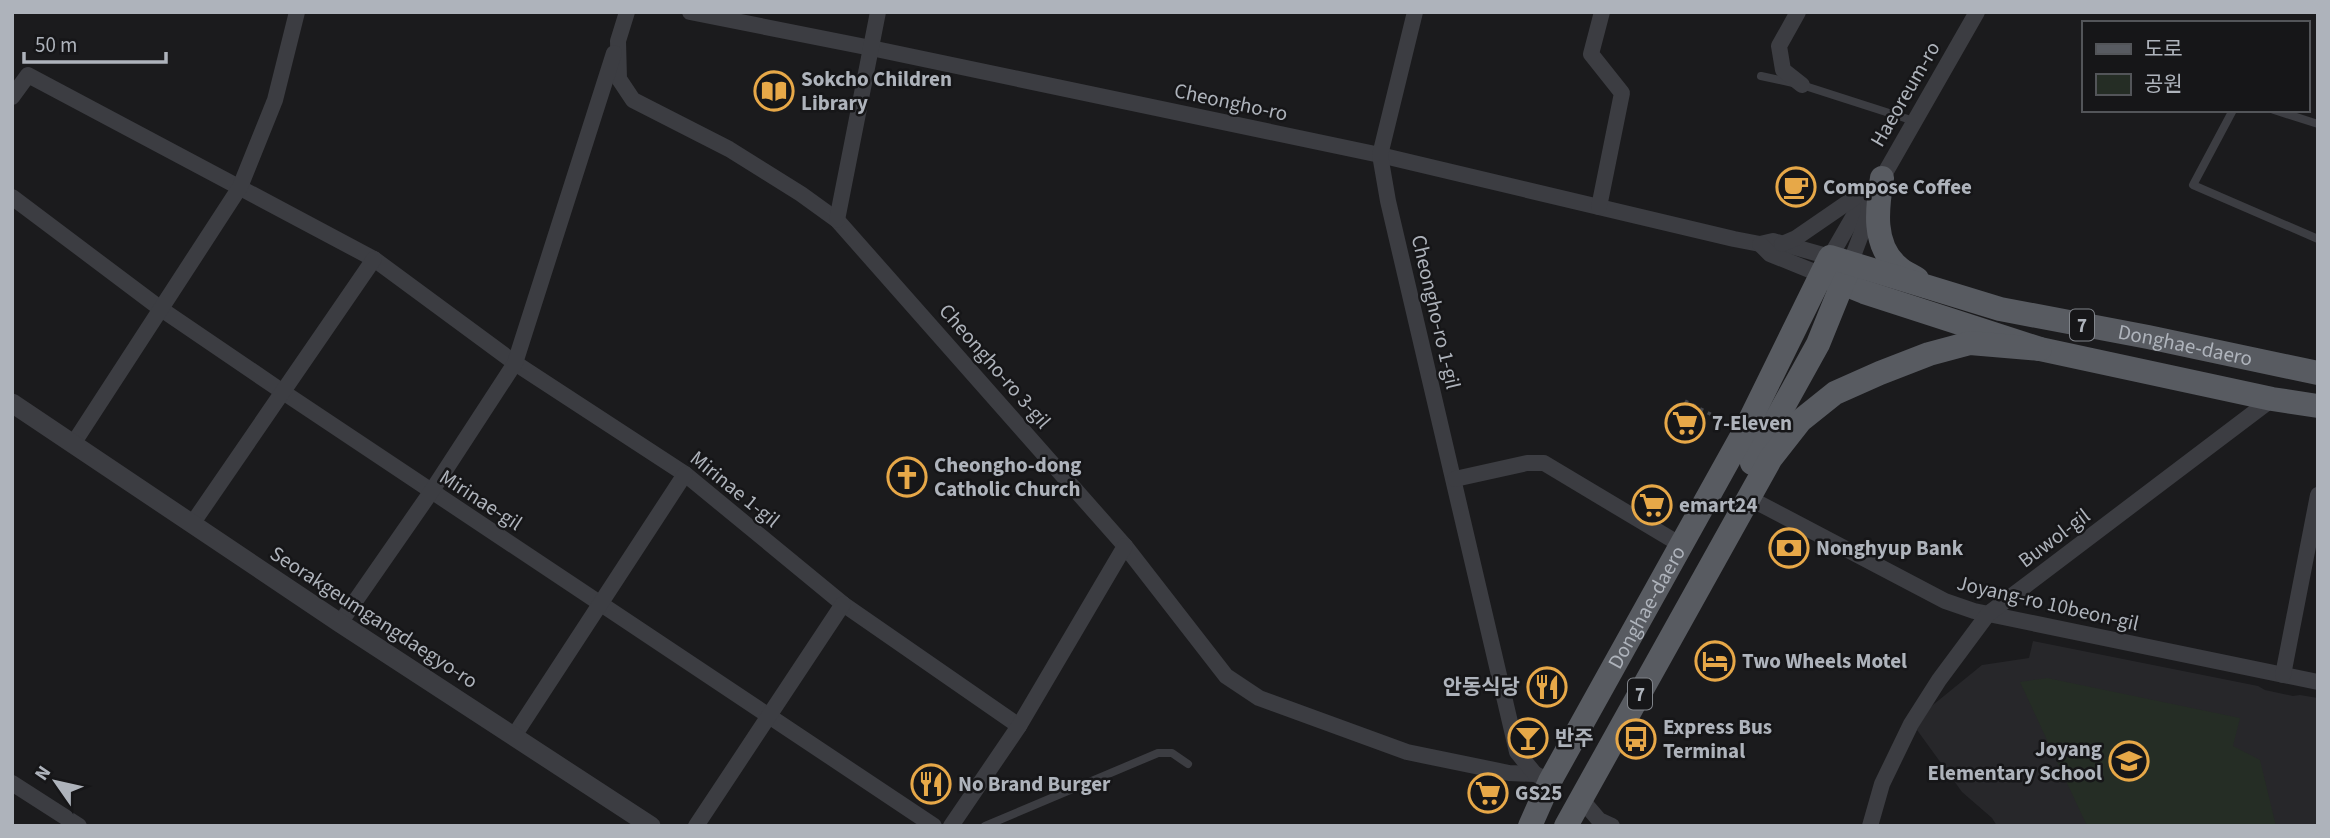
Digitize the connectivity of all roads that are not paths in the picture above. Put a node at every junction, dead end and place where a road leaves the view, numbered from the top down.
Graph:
1 (297, 12) edge
2 (627, 12) edge
3 (690, 12) edge
4 (878, 12) edge
5 (1415, 12) edge
6 (1602, 12) edge
7 (1798, 12) edge
8 (1977, 12) edge
9 (618, 41) junction
10 (871, 48) junction
11 (1761, 76) dead end
12 (1802, 85) junction
13 (12, 97) edge
14 (2232, 112) edge
15 (2280, 112) edge
16 (1914, 121) junction
17 (2318, 124) edge
18 (1380, 155) junction
19 (240, 187) junction
20 (1876, 188) junction
21 (12, 197) edge
22 (1599, 207) junction
23 (837, 220) junction
24 (2318, 239) edge
25 (1760, 244) junction
26 (1782, 244) junction
27 (374, 259) junction
28 (1836, 270) junction
29 (1939, 292) junction
30 (161, 309) junction
31 (2040, 349) junction
32 (515, 363) junction
33 (2318, 373) edge
34 (283, 392) junction
35 (2272, 399) junction
36 (12, 403) edge
37 (2318, 406) edge
38 (73, 443) junction
39 (685, 474) junction
40 (1455, 479) junction
41 (431, 492) junction
42 (2318, 495) edge
43 (1749, 498) junction
44 (192, 524) junction
45 (1681, 545) junction
46 (1125, 546) junction
47 (1698, 588) junction
48 (600, 603) junction
49 (843, 604) junction
50 (1988, 614) junction
51 (340, 623) junction
52 (2283, 675) junction
53 (2318, 682) edge
54 (768, 715) junction
55 (1019, 726) junction
56 (514, 736) junction
57 (1188, 764) dead end
58 (1543, 778) junction
59 (12, 783) edge
60 (1581, 799) junction
61 (79, 826) edge
62 (651, 826) edge
63 (696, 826) edge
64 (934, 826) edge
65 (951, 826) edge
66 (985, 826) edge
67 (1530, 826) edge
68 (1566, 826) edge
69 (1612, 826) edge
70 (1870, 826) edge

1 - 19 street
2 - 9 street, Cheongho-ro 3-gil
3 - 10 street, Cheongho-ro
4 - 10 street
5 - 18 street
6 - 22 street
7 - 12 street
8 - 16 street, Haeoreum-ro
9 - 23 street, Cheongho-ro 3-gil
9 - 32 street
10 - 18 street, Cheongho-ro
10 - 23 street
11 - 12 lane
12 - 16 lane
13 - 19 street, Mirinae 1-gil
14 - 24 lane
15 - 17 lane
16 - 20 street, Haeoreum-ro
18 - 22 street, Cheongho-ro
18 - 40 street, Cheongho-ro 1-gil
19 - 27 street, Mirinae 1-gil
19 - 30 street
20 - 26 street
20 - 28 street, Haeoreum-ro
20 - 29 main road
21 - 30 street, Mirinae-gil
22 - 25 street, Cheongho-ro
23 - 46 street, Cheongho-ro 3-gil
25 - 26 street, Cheongho-ro
25 - 28 street, Cheongho-ro
26 - 28 street, Cheongho-ro
27 - 32 street, Mirinae 1-gil
27 - 34 street
28 - 29 main road, Donghae-daero / 7
28 - 31 main road, Donghae-daero / 7
28 - 45 main road, Donghae-daero / 7
28 - 47 main road, Donghae-daero / 7
29 - 33 main road, Donghae-daero / 7
30 - 34 street, Mirinae-gil
30 - 38 street
31 - 35 main road, Donghae-daero / 7
31 - 43 main road, Donghae-daero / 7
32 - 39 street, Mirinae 1-gil
32 - 41 street
34 - 41 street, Mirinae-gil
34 - 44 street
35 - 37 main road, Donghae-daero / 7
35 - 50 street, Buwol-gil
36 - 38 street, Seorakgeumgangdaegyo-ro
38 - 44 street, Seorakgeumgangdaegyo-ro
39 - 48 street
39 - 49 street, Mirinae 1-gil
40 - 45 street
40 - 58 street, Cheongho-ro 1-gil
41 - 48 street, Mirinae-gil
41 - 51 street
42 - 52 street
43 - 47 main road, Donghae-daero / 7
43 - 50 street, Joyang-ro 10beon-gil
44 - 51 street, Seorakgeumgangdaegyo-ro
45 - 58 main road, Donghae-daero / 7
46 - 55 street
46 - 58 street, Cheongho-ro 3-gil
47 - 60 main road, Donghae-daero / 7
48 - 54 street, Mirinae-gil
48 - 56 street
49 - 54 street
49 - 55 street, Mirinae 1-gil
50 - 52 street, Joyang-ro 10beon-gil
50 - 70 street, Buwol-gil
51 - 56 street, Seorakgeumgangdaegyo-ro
52 - 53 street, Joyang-ro 10beon-gil
54 - 63 street
54 - 64 street, Mirinae-gil
55 - 65 street
56 - 62 street, Seorakgeumgangdaegyo-ro
57 - 66 lane
58 - 60 main road
58 - 67 main road, Donghae-daero / 7
59 - 61 street
60 - 68 main road, Donghae-daero / 7
60 - 69 street

